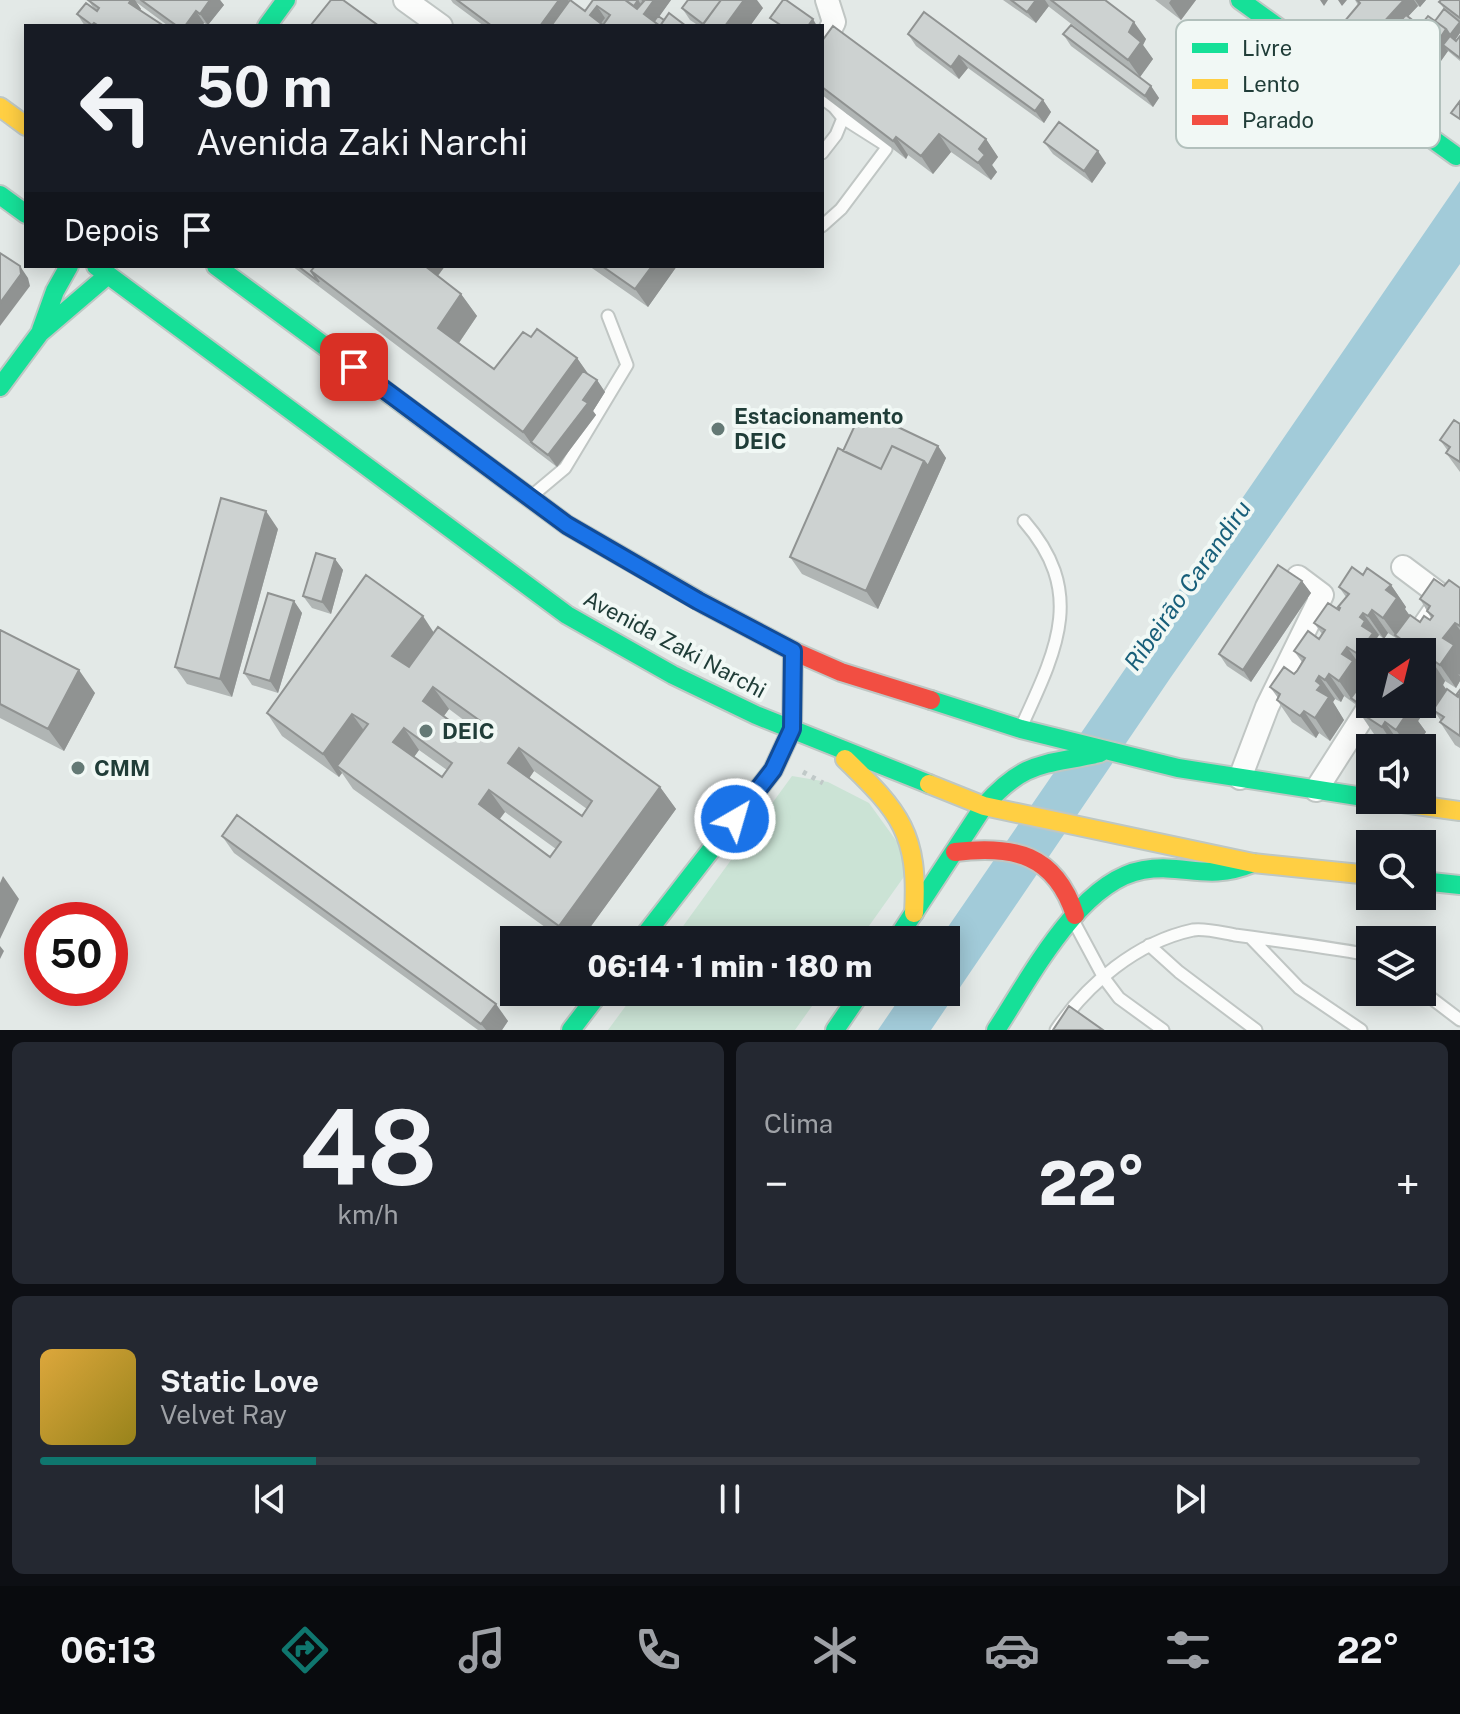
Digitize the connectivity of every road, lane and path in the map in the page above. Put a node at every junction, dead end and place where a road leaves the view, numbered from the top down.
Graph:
1 (286, 0) edge
2 (405, 0) edge
3 (827, 0) edge
4 (1240, 0) edge
5 (1268, 20) edge
6 (268, 24) edge
7 (438, 24) edge
8 (824, 42) edge
9 (824, 100) edge
10 (0, 107) edge
11 (843, 118) junction
12 (24, 125) edge
13 (1440, 144) edge
14 (824, 150) edge
15 (1456, 156) dead end
16 (0, 195) edge
17 (24, 213) edge
18 (824, 225) edge
19 (68, 268) edge
20 (128, 268) edge
21 (219, 268) edge
22 (102, 270) edge
23 (131, 292) junction
24 (608, 316) dead end
25 (40, 333) junction
26 (0, 387) edge
27 (530, 497) junction
28 (1024, 521) dead end
29 (1403, 567) dead end
30 (1298, 577) edge
31 (1416, 638) edge
32 (793, 651) junction
33 (1362, 718) edge
34 (792, 729) junction
35 (1021, 729) junction
36 (829, 745) junction
37 (1106, 751) junction
38 (800, 771) dead end
39 (1240, 778) junction
40 (825, 785) dead end
41 (1316, 790) junction
42 (1356, 796) edge
43 (986, 804) junction
44 (1436, 808) edge
45 (1460, 811) edge
46 (964, 851) junction
47 (1253, 863) junction
48 (1356, 874) edge
49 (1436, 882) edge
50 (1460, 885) edge
51 (1073, 912) junction
52 (914, 913) junction
53 (652, 926) edge
54 (905, 926) edge
55 (1249, 937) junction
56 (1149, 945) junction
57 (1356, 953) edge
58 (1104, 978) junction
59 (1436, 1002) edge
60 (589, 1006) edge
61 (851, 1006) edge
62 (1460, 1020) edge
63 (571, 1030) edge
64 (835, 1030) edge
65 (996, 1030) edge
66 (1056, 1030) edge
67 (1163, 1030) edge
68 (1256, 1030) edge
69 (1361, 1030) edge

1 - 6 main road
2 - 7 street
3 - 8 street
4 - 5 main road
9 - 11 lane
10 - 12 main road
11 - 14 lane
11 - 18 lane
13 - 15 main road
16 - 17 main road
19 - 25 main road
20 - 23 main road
21 - 27 main road
22 - 23 main road, Avenida Zaki Narchi
22 - 25 main road
23 - 34 main road, Avenida Zaki Narchi
24 - 27 lane
25 - 26 main road
27 - 32 main road
28 - 35 lane
29 - 31 street
30 - 39 street
32 - 34 main road
32 - 35 main road
33 - 41 street
34 - 36 main road, Avenida Zaki Narchi
34 - 53 main road
35 - 37 main road
36 - 43 main road, Avenida Zaki Narchi
36 - 52 main road
37 - 39 main road
37 - 43 main road
38 - 40 path
39 - 41 main road
41 - 42 main road
43 - 46 main road
43 - 47 main road, Avenida Zaki Narchi
44 - 45 main road
46 - 51 main road
46 - 52 main road
47 - 48 main road, Avenida Zaki Narchi
47 - 51 main road
49 - 50 main road
51 - 58 lane
51 - 65 main road
52 - 54 main road
55 - 56 lane
55 - 57 lane
55 - 69 lane
56 - 58 lane
56 - 68 lane
58 - 66 lane
58 - 67 lane
59 - 62 lane
60 - 63 main road
61 - 64 main road

